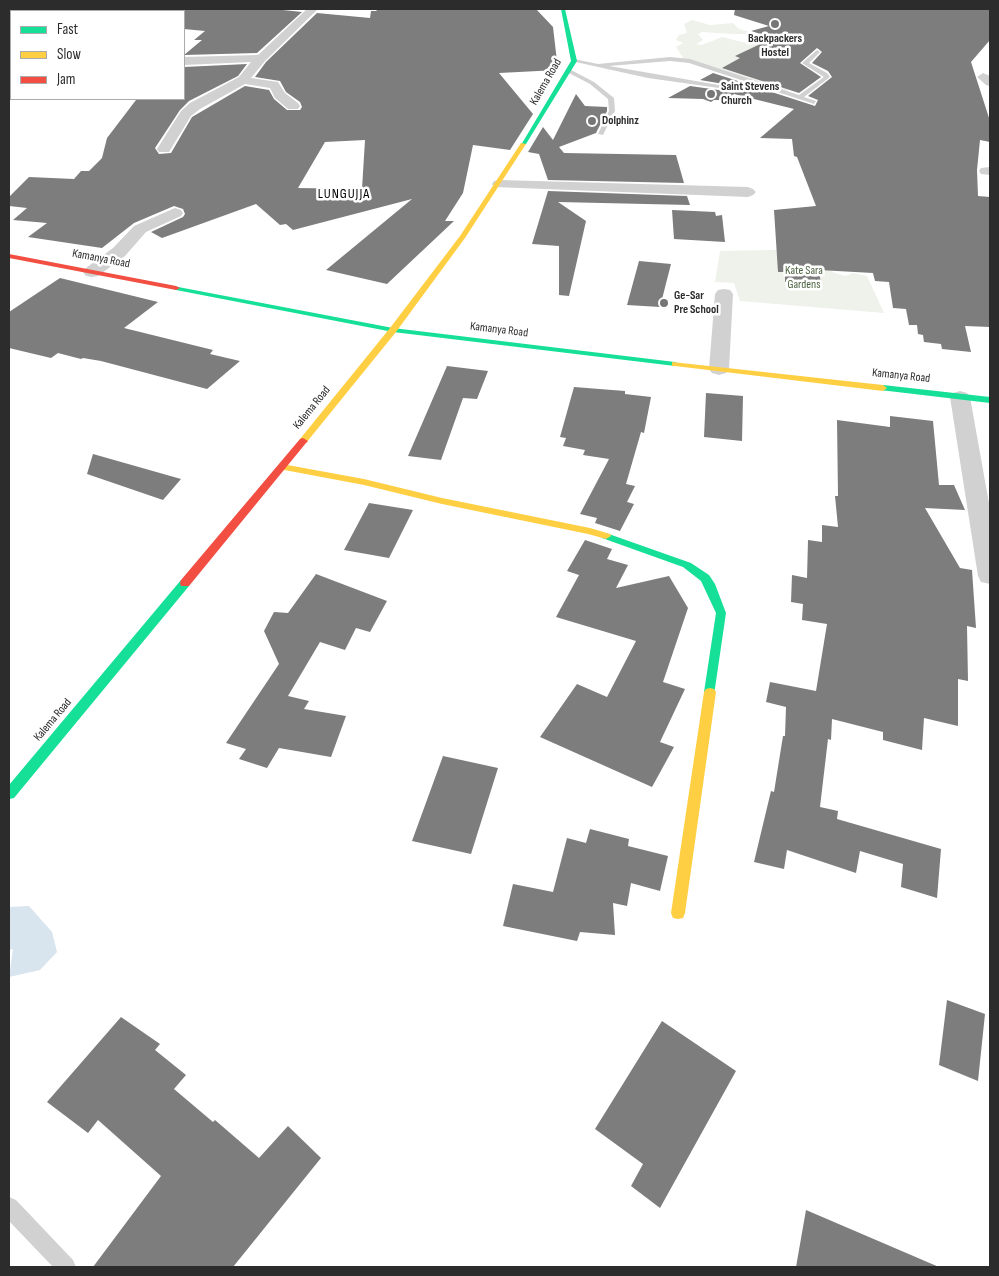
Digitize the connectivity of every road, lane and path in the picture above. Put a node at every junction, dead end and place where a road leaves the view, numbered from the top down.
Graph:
1 (313, 9) edge
2 (563, 9) edge
3 (817, 52) dead end
4 (261, 58) junction
5 (185, 61) edge
6 (572, 66) junction
7 (595, 66) junction
8 (243, 80) junction
9 (733, 88) dead end
10 (800, 97) junction
11 (814, 102) dead end
12 (293, 106) dead end
13 (601, 134) dead end
14 (164, 149) dead end
15 (499, 184) junction
16 (748, 192) dead end
17 (175, 212) dead end
18 (9, 256) edge
19 (92, 272) junction
20 (724, 294) dead end
21 (393, 330) junction
22 (719, 369) junction
23 (960, 397) junction
24 (990, 400) edge
25 (282, 466) junction
26 (982, 482) edge
27 (990, 576) edge
28 (9, 794) edge
29 (678, 913) dead end
30 (9, 1207) edge
31 (66, 1267) edge

1 - 4 street
2 - 6 street, Kalema Road
3 - 10 lane
4 - 5 street
4 - 8 street
6 - 7 lane
6 - 13 lane
6 - 15 street, Kalema Road
7 - 9 lane
7 - 10 lane
8 - 12 street
8 - 14 street
10 - 11 lane
15 - 16 street
15 - 21 street, Kalema Road
17 - 19 street
18 - 19 street, Kamanya Road
19 - 21 street, Kamanya Road
20 - 22 street
21 - 22 street, Kamanya Road
21 - 25 street, Kalema Road
22 - 23 street, Kamanya Road
23 - 24 street, Kamanya Road
23 - 26 street
25 - 28 street, Kalema Road
25 - 29 street
26 - 27 street
30 - 31 lane

